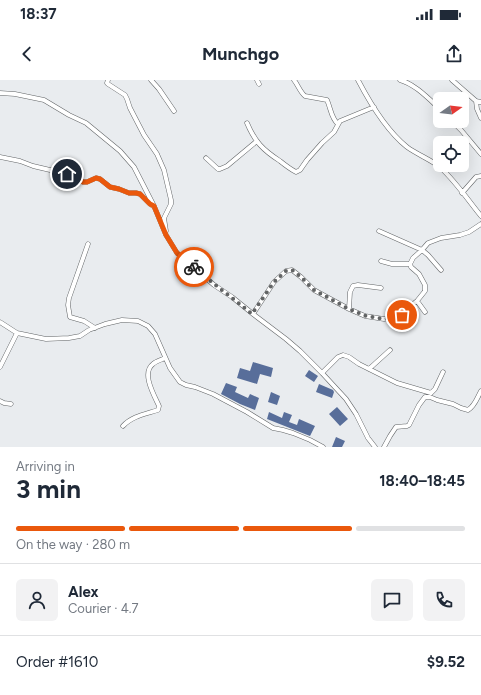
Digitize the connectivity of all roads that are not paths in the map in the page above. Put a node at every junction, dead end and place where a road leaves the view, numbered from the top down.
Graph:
1 (108, 80) edge
2 (151, 80) edge
3 (294, 80) edge
4 (358, 80) edge
5 (403, 80) edge
6 (452, 80) edge
7 (0, 93) edge
8 (476, 101) junction
9 (481, 102) edge
10 (433, 103) edge
11 (374, 107) junction
12 (174, 111) dead end
13 (481, 118) edge
14 (247, 123) dead end
15 (338, 124) junction
16 (459, 128) edge
17 (258, 141) junction
18 (481, 154) edge
19 (0, 157) edge
20 (206, 158) dead end
21 (481, 176) edge
22 (462, 193) junction
23 (154, 206) junction
24 (481, 216) edge
25 (481, 224) edge
26 (379, 232) dead end
27 (166, 235) junction
28 (88, 244) dead end
29 (422, 250) junction
30 (381, 261) dead end
31 (410, 264) junction
32 (441, 270) dead end
33 (381, 288) dead end
34 (417, 301) junction
35 (349, 309) junction
36 (425, 312) dead end
37 (252, 314) junction
38 (398, 316) junction
39 (405, 320) dead end
40 (0, 322) edge
41 (95, 328) junction
42 (17, 333) junction
43 (390, 350) dead end
44 (165, 358) junction
45 (0, 366) edge
46 (370, 369) junction
47 (443, 372) dead end
48 (322, 373) junction
49 (481, 391) edge
50 (0, 401) edge
51 (11, 404) dead end
52 (123, 426) dead end
53 (323, 447) edge
54 (375, 447) edge
55 (384, 447) edge

1 - 27 street
2 - 12 street
3 - 15 street
4 - 11 street
5 - 10 street
6 - 8 street
7 - 23 street
8 - 9 street
8 - 13 street
11 - 15 street
11 - 22 street
14 - 17 street
15 - 17 street
16 - 18 street
17 - 20 street
19 - 23 street
21 - 22 street
22 - 24 street
23 - 27 street
25 - 29 street
26 - 29 street
27 - 37 street
28 - 41 street
29 - 31 street
29 - 32 street
30 - 31 street
31 - 34 street
33 - 35 street
34 - 36 street
34 - 38 street
35 - 37 street
35 - 38 street
37 - 48 street
38 - 39 street
40 - 42 street
41 - 42 street
41 - 44 street
42 - 45 street
43 - 46 street
44 - 52 street
44 - 53 street
46 - 47 street
46 - 48 street
48 - 54 street
49 - 55 street
50 - 51 street

